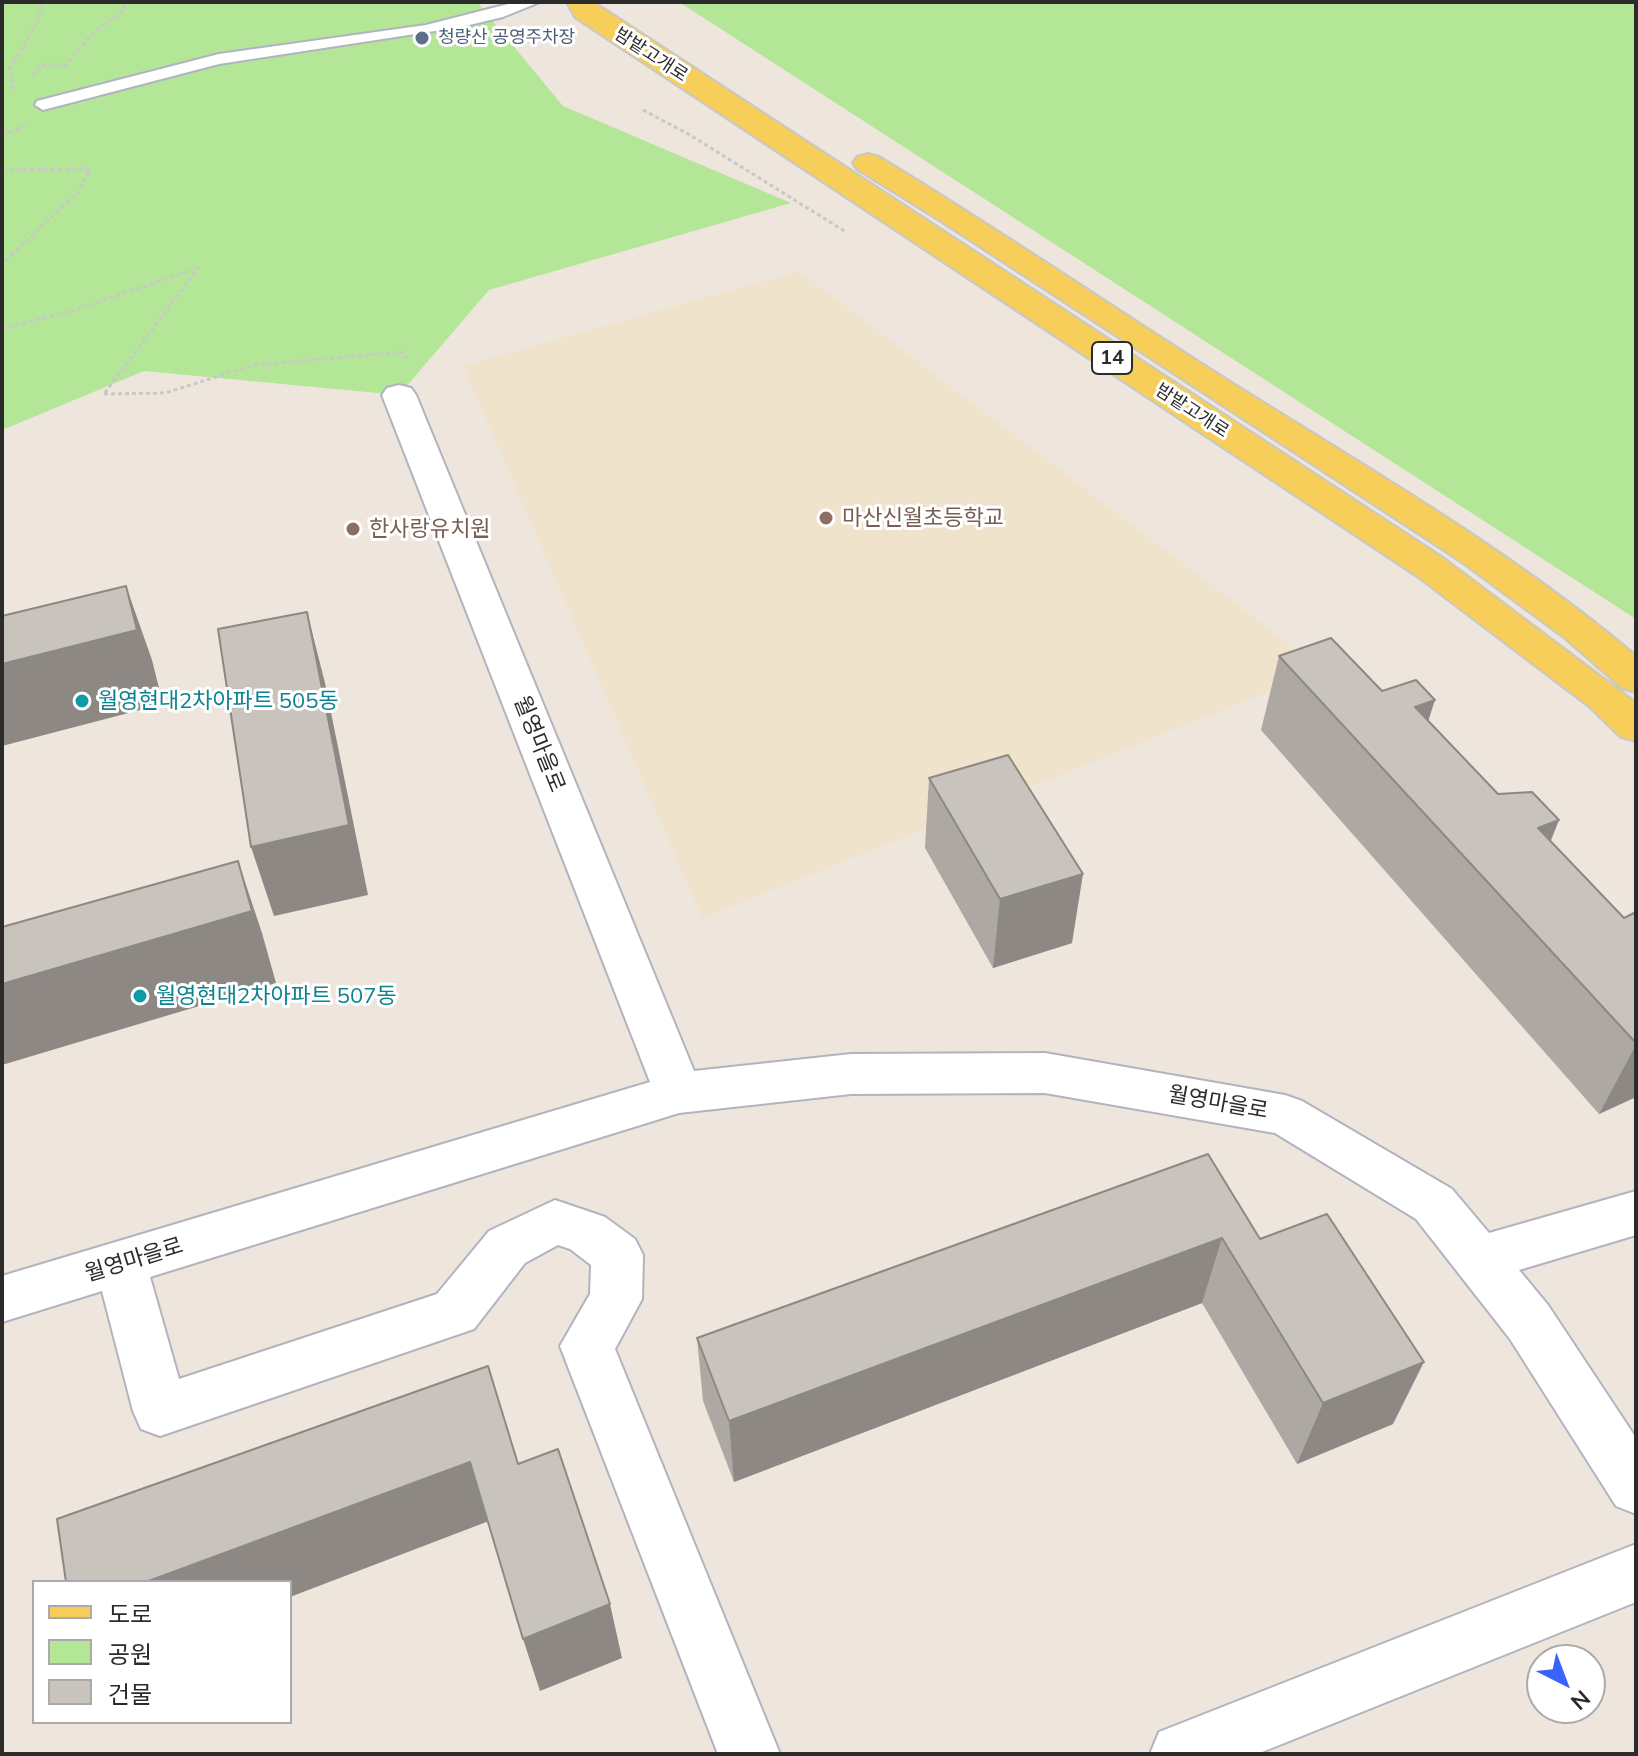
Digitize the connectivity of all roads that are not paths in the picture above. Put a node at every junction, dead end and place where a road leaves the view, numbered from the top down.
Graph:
1 (532, 2) edge
2 (580, 2) edge
3 (597, 2) edge
4 (43, 105) dead end
5 (399, 395) road end
6 (1579, 629) junction
7 (1636, 662) edge
8 (1636, 678) edge
9 (1636, 727) edge
10 (679, 1093) junction
11 (1636, 1213) edge
12 (1478, 1259) junction
13 (121, 1264) junction
14 (2, 1299) edge
15 (1636, 1487) edge
16 (1636, 1573) edge
17 (749, 1754) edge
18 (1181, 1754) edge

1 - 4 lane
2 - 9 main road, 밤밭고개로 / 14
3 - 6 main road, 밤밭고개로 / 14
5 - 10 street, 월영마을로
6 - 7 main road
6 - 8 main road, 밤밭고개로 / 14
10 - 12 street, 월영마을로
10 - 13 street, 월영마을로
11 - 12 street
12 - 15 street, 월영마을로
13 - 14 street, 월영마을로
13 - 17 street
16 - 18 street

